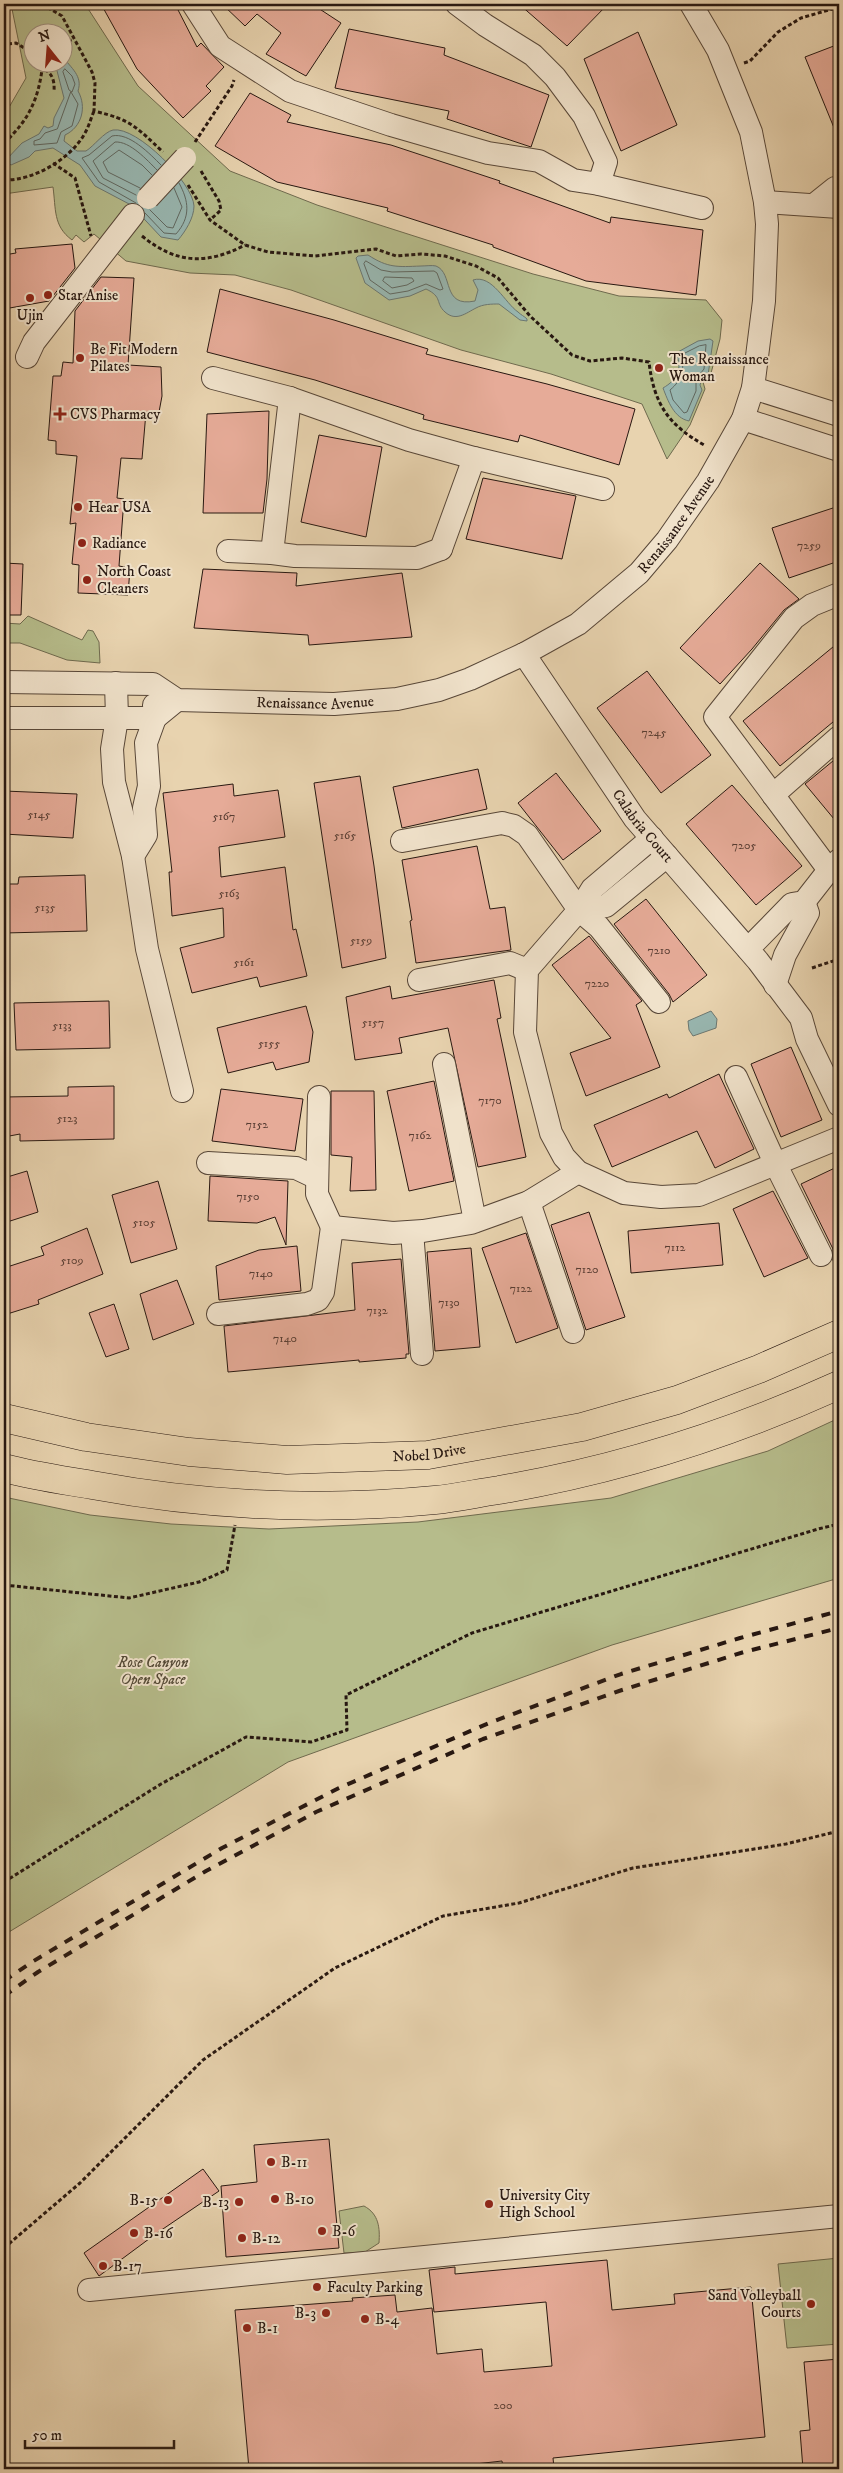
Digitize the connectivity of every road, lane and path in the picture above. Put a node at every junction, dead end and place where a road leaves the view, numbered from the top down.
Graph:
1 (42, 4) edge
2 (193, 4) edge
3 (457, 4) edge
4 (690, 4) edge
5 (839, 7) edge
6 (74, 39) joint
7 (8, 44) dead end
8 (22, 47) edge
9 (727, 70) junction
10 (42, 72) edge
11 (50, 72) edge
12 (234, 79) dead end
13 (54, 92) dead end
14 (94, 111) junction
15 (4, 143) edge
16 (182, 161) junction
17 (53, 163) junction
18 (4, 180) edge
19 (599, 184) junction
20 (839, 188) edge
21 (148, 198) dead end
22 (765, 202) junction
23 (815, 204) junction
24 (839, 207) edge
25 (702, 208) dead end
26 (130, 219) joint
27 (210, 220) junction
28 (245, 245) junction
29 (100, 259) junction
30 (27, 356) dead end
31 (213, 378) dead end
32 (753, 388) junction
33 (290, 398) junction
34 (839, 415) edge
35 (743, 419) junction
36 (839, 450) edge
37 (724, 457) junction
38 (474, 458) junction
39 (603, 489) dead end
40 (228, 551) dead end
41 (272, 553) junction
42 (839, 594) edge
43 (524, 654) junction
44 (4, 682) edge
45 (116, 683) junction
46 (154, 684) junction
47 (177, 700) junction
48 (4, 718) edge
49 (117, 718) junction
50 (155, 718) junction
51 (839, 737) edge
52 (773, 795) junction
53 (652, 838) junction
54 (402, 841) dead end
55 (133, 856) junction
56 (667, 856) junction
57 (834, 865) edge
58 (804, 902) junction
59 (579, 910) junction
60 (748, 949) junction
61 (839, 959) edge
62 (812, 968) dead end
63 (527, 970) junction
64 (419, 980) dead end
65 (775, 985) junction
66 (659, 1002) dead end
67 (444, 1064) dead end
68 (736, 1077) dead end
69 (182, 1090) dead end
70 (319, 1097) dead end
71 (839, 1105) edge
72 (839, 1138) edge
73 (208, 1162) dead end
74 (775, 1163) junction
75 (578, 1172) junction
76 (317, 1178) junction
77 (529, 1202) junction
78 (475, 1221) junction
79 (332, 1227) junction
80 (412, 1232) junction
81 (821, 1256) dead end
82 (218, 1314) dead end
83 (573, 1332) dead end
84 (839, 1334) edge
85 (422, 1354) dead end
86 (839, 1385) edge
87 (4, 1418) edge
88 (4, 1468) edge
89 (239, 1505) junction
90 (839, 1524) edge
91 (4, 1585) edge
92 (839, 1831) edge
93 (4, 1882) edge
94 (839, 2216) edge
95 (4, 2248) edge
96 (88, 2290) dead end

1 - 6 path
2 - 19 street
3 - 19 street
4 - 9 street, Renaissance Avenue
5 - 9 path
6 - 14 path
7 - 8 path
9 - 22 street, Renaissance Avenue
10 - 15 path
11 - 13 path
12 - 16 path
14 - 16 path
14 - 17 path
16 - 21 street, bridge
16 - 27 path
16 - 27 path
17 - 18 path
17 - 29 path
19 - 25 street
20 - 23 street
22 - 23 street
22 - 32 street, Renaissance Avenue
23 - 24 street
26 - 28 path
26 - 29 street
27 - 28 path
28 - 37 path
29 - 30 street
31 - 33 street
32 - 34 street
32 - 35 street, Renaissance Avenue
33 - 38 street
33 - 41 street
35 - 36 street
35 - 37 street, Renaissance Avenue
37 - 43 street, Renaissance Avenue
38 - 39 street
38 - 41 street
40 - 41 street
42 - 52 street
43 - 47 street, Renaissance Avenue
43 - 53 street, Calabria Court
44 - 45 street
45 - 46 street
45 - 49 street
46 - 47 street
46 - 50 street
47 - 50 street
48 - 49 street
49 - 50 street
49 - 55 street
50 - 55 street
51 - 52 street
52 - 57 street
53 - 56 street, Calabria Court
53 - 59 street
54 - 59 street
55 - 69 street
56 - 59 street
56 - 60 street, Calabria Court
57 - 58 street
58 - 60 street
58 - 65 street
59 - 63 street
59 - 66 street
60 - 65 street, Calabria Court
61 - 62 path
63 - 64 street
63 - 75 street
65 - 71 street, Calabria Court
67 - 78 street
68 - 74 street
70 - 76 street
72 - 74 street
73 - 76 street
74 - 75 street
74 - 81 street
75 - 77 street
76 - 79 street
77 - 78 street
77 - 83 street
78 - 80 street
79 - 80 street
79 - 82 street
80 - 85 street
84 - 87 main road, Nobel Drive
86 - 89 main road
88 - 89 main road
89 - 91 path
90 - 93 path
92 - 95 path
94 - 96 street

